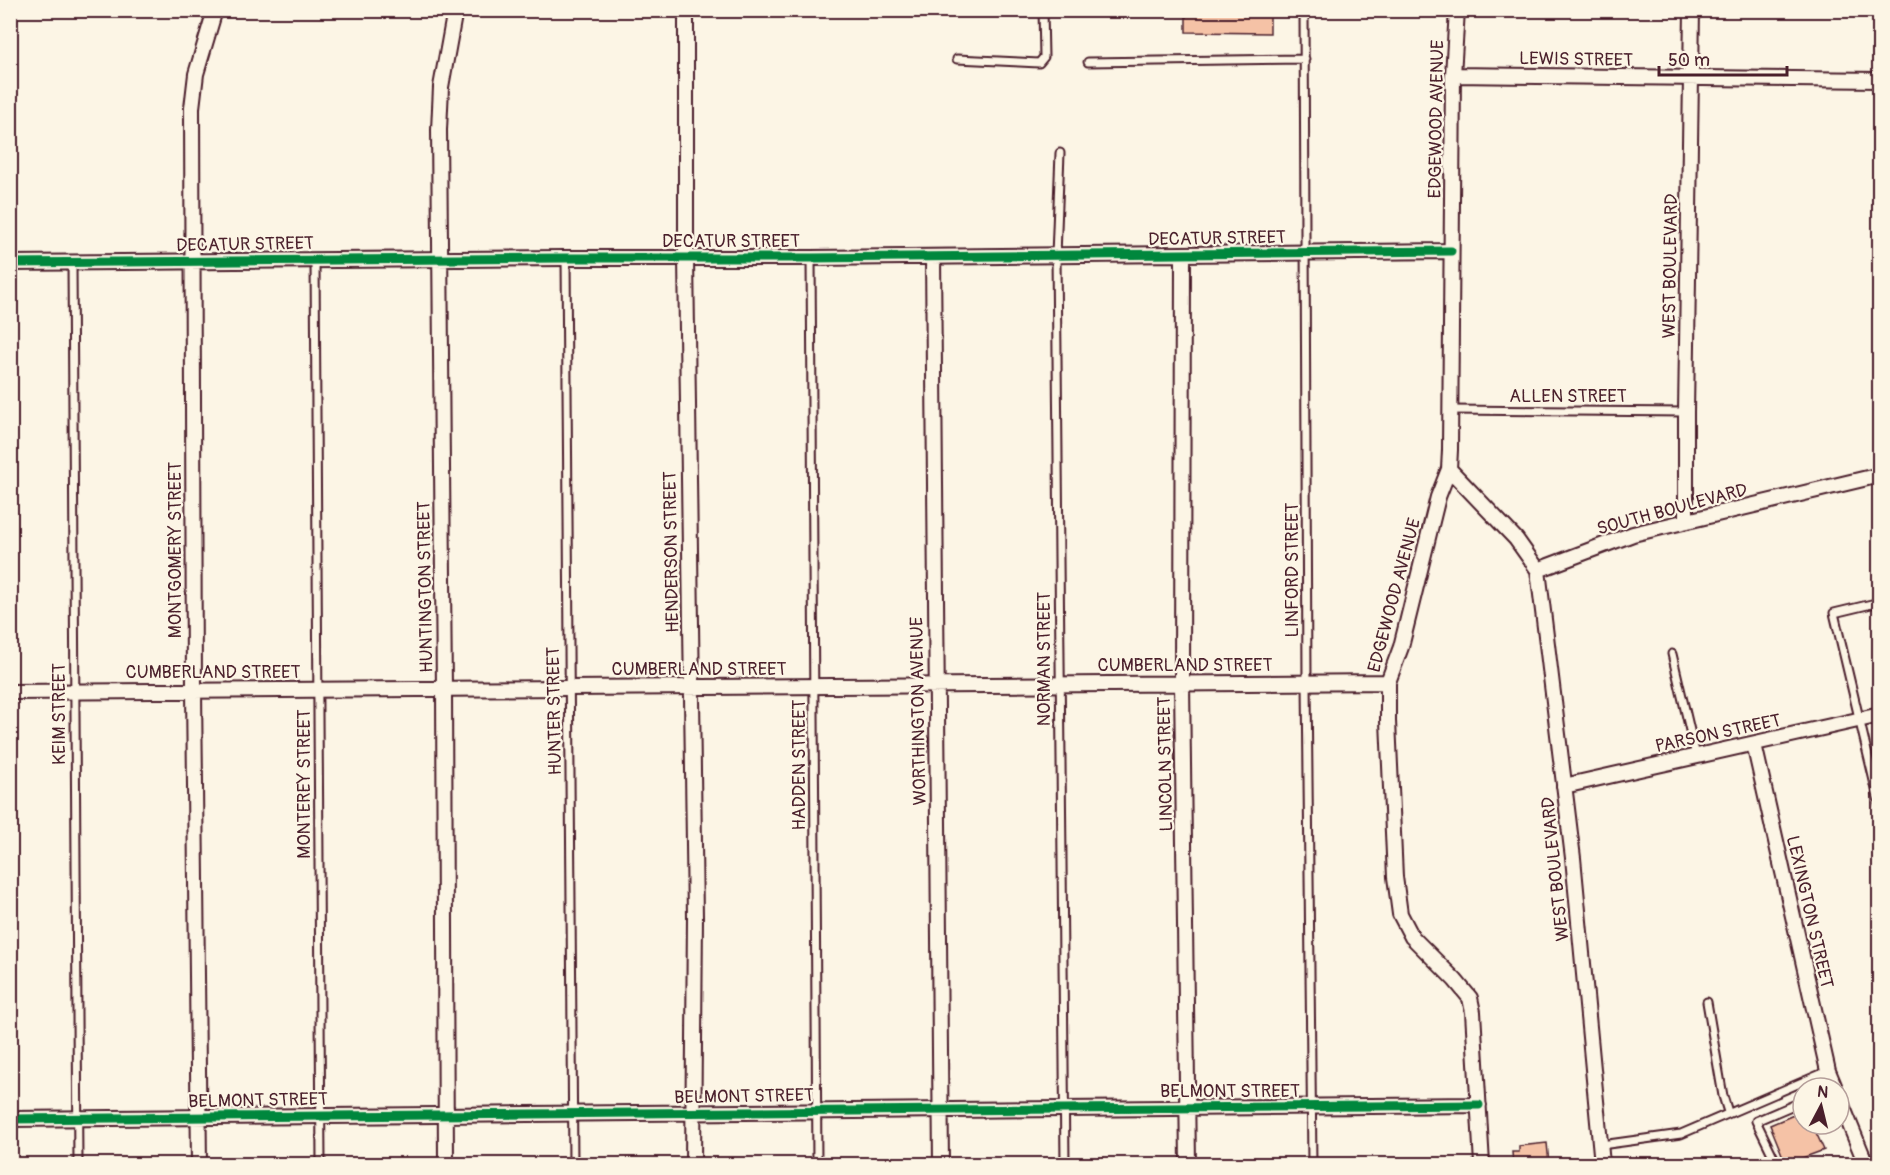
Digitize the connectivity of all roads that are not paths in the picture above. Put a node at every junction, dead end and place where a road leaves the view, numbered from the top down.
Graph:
1 (215, 10) edge
2 (455, 10) edge
3 (686, 10) edge
4 (1043, 10) edge
5 (1304, 10) edge
6 (1457, 10) edge
7 (1692, 10) edge
8 (957, 59) dead end
9 (1305, 59) junction
10 (1088, 62) dead end
11 (1453, 75) junction
12 (1691, 78) junction
13 (1880, 80) edge
14 (1060, 153) dead end
15 (1451, 251) junction
16 (1305, 253) junction
17 (1056, 255) junction
18 (1183, 255) junction
19 (933, 257) junction
20 (566, 258) junction
21 (686, 258) junction
22 (811, 258) junction
23 (439, 259) junction
24 (315, 260) junction
25 (193, 261) junction
26 (10, 263) edge
27 (72, 263) junction
28 (1450, 410) junction
29 (1686, 412) junction
30 (1449, 469) junction
31 (1880, 475) edge
32 (1686, 521) junction
33 (1538, 570) junction
34 (1880, 602) edge
35 (1672, 654) dead end
36 (1307, 682) junction
37 (1388, 682) junction
38 (1182, 683) junction
39 (1059, 684) junction
40 (935, 685) junction
41 (813, 686) junction
42 (690, 687) junction
43 (568, 688) junction
44 (444, 689) junction
45 (194, 690) junction
46 (318, 690) junction
47 (10, 692) edge
48 (74, 692) junction
49 (1880, 716) edge
50 (1860, 720) junction
51 (1754, 744) junction
52 (1696, 756) junction
53 (1564, 786) junction
54 (1880, 806) edge
55 (1707, 1002) dead end
56 (1828, 1071) junction
57 (1830, 1076) edge
58 (1479, 1105) junction
59 (1791, 1106) edge
60 (1312, 1107) junction
61 (1187, 1108) junction
62 (1064, 1109) junction
63 (940, 1110) junction
64 (817, 1111) junction
65 (1728, 1112) junction
66 (573, 1113) junction
67 (693, 1113) junction
68 (445, 1115) junction
69 (320, 1116) junction
70 (199, 1117) junction
71 (78, 1118) junction
72 (10, 1119) edge
73 (1851, 1127) edge
74 (1600, 1144) junction
75 (78, 1164) edge
76 (199, 1164) edge
77 (321, 1164) edge
78 (446, 1164) edge
79 (573, 1164) edge
80 (693, 1164) edge
81 (817, 1164) edge
82 (941, 1164) edge
83 (1065, 1164) edge
84 (1188, 1164) edge
85 (1312, 1164) edge
86 (1482, 1164) edge
87 (1602, 1164) edge
88 (1777, 1164) edge
89 (1866, 1164) edge

1 - 25 street, MONTGOMERY STREET
2 - 23 street, HUNTINGTON STREET
3 - 21 street, HENDERSON STREET
4 - 8 lane
5 - 9 lane, LINFORD STREET
6 - 11 street, EDGEWOOD AVENUE
7 - 12 street, WEST BOULEVARD
9 - 10 lane
9 - 16 lane, LINFORD STREET
11 - 12 street, LEWIS STREET
11 - 15 street, EDGEWOOD AVENUE
12 - 13 street, LEWIS STREET
12 - 29 street, WEST BOULEVARD
14 - 17 lane, NORMAN STREET
15 - 16 street, DECATUR STREET
15 - 28 street, EDGEWOOD AVENUE
16 - 18 street, DECATUR STREET
16 - 36 lane, LINFORD STREET
17 - 18 street, DECATUR STREET
17 - 19 street, DECATUR STREET
17 - 39 lane, NORMAN STREET
18 - 38 street, LINCOLN STREET
19 - 22 street, DECATUR STREET
19 - 40 street, WORTHINGTON AVENUE
20 - 21 street, DECATUR STREET
20 - 23 street, DECATUR STREET
20 - 43 lane, HUNTER STREET
21 - 22 street, DECATUR STREET
21 - 42 street, HENDERSON STREET
22 - 41 lane, HADDEN STREET
23 - 24 street, DECATUR STREET
23 - 44 street, HUNTINGTON STREET
24 - 25 street, DECATUR STREET
24 - 46 lane, MONTEREY STREET
25 - 27 street, DECATUR STREET
25 - 45 street, MONTGOMERY STREET
26 - 27 street, DECATUR STREET
27 - 48 lane, KEIM STREET
28 - 29 lane, ALLEN STREET
28 - 30 street, EDGEWOOD AVENUE
29 - 32 street, WEST BOULEVARD
30 - 33 street
30 - 37 street, EDGEWOOD AVENUE
31 - 32 street, SOUTH BOULEVARD
32 - 33 street, SOUTH BOULEVARD
33 - 53 street, WEST BOULEVARD
34 - 50 lane
35 - 52 lane
36 - 37 street, CUMBERLAND STREET
36 - 38 street, CUMBERLAND STREET
36 - 60 lane, LINFORD STREET
37 - 58 street, EDGEWOOD AVENUE
38 - 39 street, CUMBERLAND STREET
38 - 61 street, LINCOLN STREET
39 - 40 street, CUMBERLAND STREET
39 - 62 lane, NORMAN STREET
40 - 41 street, CUMBERLAND STREET
40 - 63 street, WORTHINGTON AVENUE
41 - 42 street, CUMBERLAND STREET
41 - 64 lane, HADDEN STREET
42 - 43 street, CUMBERLAND STREET
42 - 67 street, HENDERSON STREET
43 - 44 street, CUMBERLAND STREET
43 - 66 lane, HUNTER STREET
44 - 46 street, CUMBERLAND STREET
44 - 68 street, HUNTINGTON STREET
45 - 46 street, CUMBERLAND STREET
45 - 48 street, CUMBERLAND STREET
45 - 70 street, MONTGOMERY STREET
46 - 69 lane, MONTEREY STREET
47 - 48 street, CUMBERLAND STREET
48 - 71 lane, KEIM STREET
49 - 50 street, PARSON STREET
50 - 51 street, PARSON STREET
50 - 54 lane
51 - 52 street, PARSON STREET
51 - 56 street, LEXINGTON STREET
52 - 53 street, PARSON STREET
53 - 74 street, WEST BOULEVARD
55 - 65 lane
56 - 57 street, LEXINGTON STREET
56 - 65 lane
58 - 60 street, BELMONT STREET
58 - 86 street, EDGEWOOD AVENUE
59 - 88 lane
60 - 61 street, BELMONT STREET
60 - 85 lane, LINFORD STREET
61 - 62 street, BELMONT STREET
61 - 84 street, LINCOLN STREET
62 - 63 street, BELMONT STREET
62 - 83 lane, NORMAN STREET
63 - 64 street, BELMONT STREET
63 - 82 street, WORTHINGTON AVENUE
64 - 67 street, BELMONT STREET
64 - 81 lane, HADDEN STREET
65 - 74 lane
66 - 67 street, BELMONT STREET
66 - 68 street, BELMONT STREET
66 - 79 lane, HUNTER STREET
67 - 80 street, HENDERSON STREET
68 - 69 street, BELMONT STREET
68 - 78 street, HUNTINGTON STREET
69 - 70 street, BELMONT STREET
69 - 77 lane, MONTEREY STREET
70 - 71 street, BELMONT STREET
70 - 76 street, MONTGOMERY STREET
71 - 72 street, BELMONT STREET
71 - 75 lane, KEIM STREET
73 - 89 street
74 - 87 street, WEST BOULEVARD

